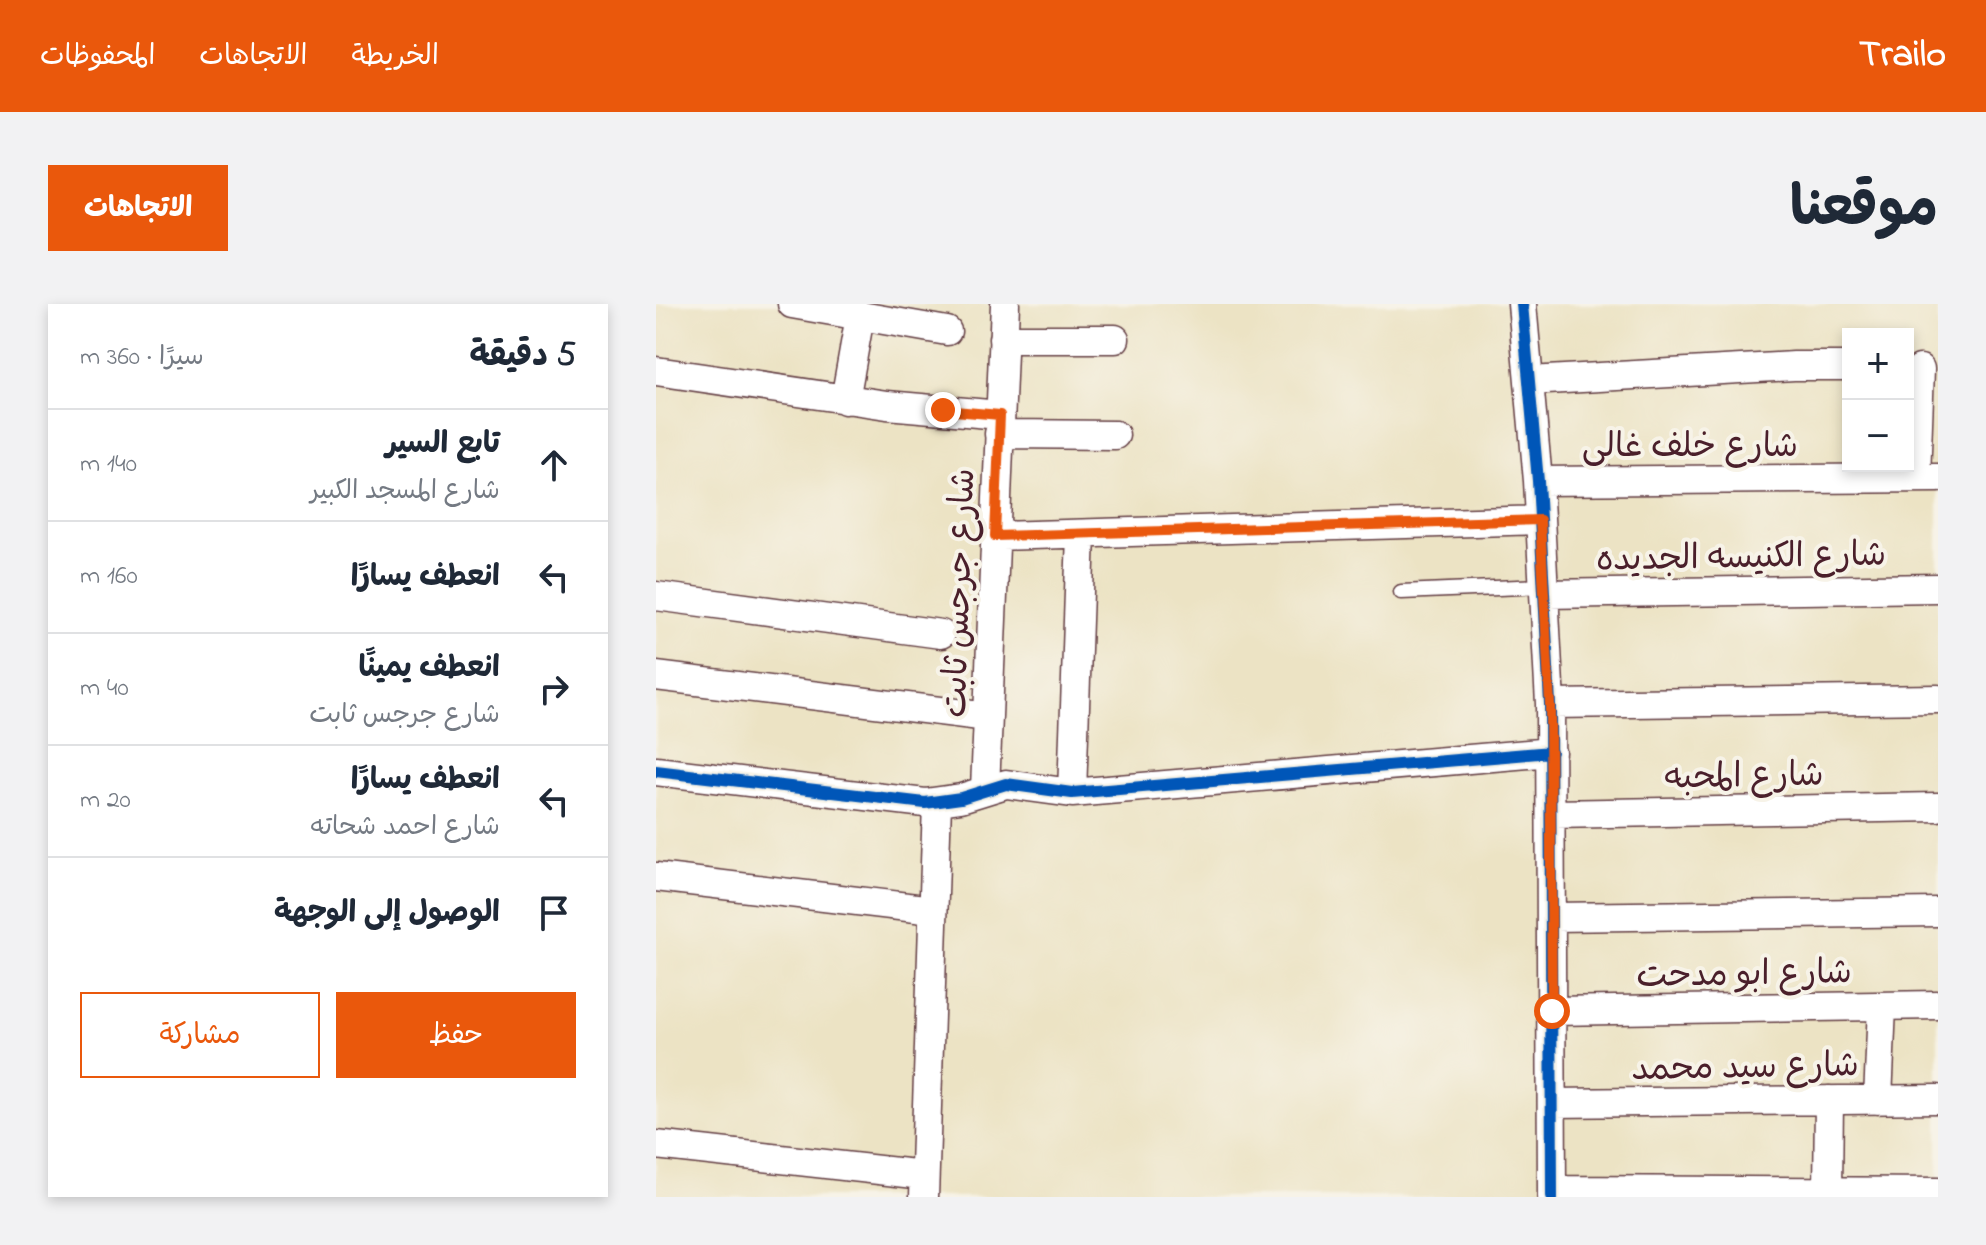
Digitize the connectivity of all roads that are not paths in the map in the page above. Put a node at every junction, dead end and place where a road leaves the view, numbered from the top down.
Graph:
1 (792, 304) edge
2 (1005, 304) edge
3 (1522, 304) edge
4 (860, 316) junction
5 (947, 331) dead end
6 (1003, 339) junction
7 (1115, 339) dead end
8 (1842, 366) edge
9 (1922, 369) edge
10 (656, 371) edge
11 (1529, 381) junction
12 (845, 400) junction
13 (1000, 425) junction
14 (1115, 435) dead end
15 (1927, 478) edge
16 (1538, 481) junction
17 (1540, 520) junction
18 (1081, 534) junction
19 (995, 536) junction
20 (1938, 588) edge
21 (1544, 590) junction
22 (1401, 592) dead end
23 (656, 596) edge
24 (941, 634) dead end
25 (656, 676) edge
26 (1938, 699) edge
27 (1550, 704) junction
28 (988, 717) junction
29 (1551, 752) junction
30 (656, 771) edge
31 (985, 789) junction
32 (1072, 793) junction
33 (937, 803) junction
34 (1938, 807) edge
35 (1552, 814) junction
36 (656, 877) edge
37 (933, 910) junction
38 (1938, 912) edge
39 (1552, 917) junction
40 (1938, 1005) edge
41 (1882, 1006) junction
42 (1552, 1011) junction
43 (1938, 1099) edge
44 (1829, 1100) junction
45 (1878, 1100) junction
46 (1552, 1103) junction
47 (656, 1145) edge
48 (924, 1186) edge
49 (1828, 1191) junction
50 (1938, 1192) edge
51 (1552, 1194) edge

1 - 4 street
2 - 6 street, شارع جرجس ثابت
3 - 11 street
4 - 5 street
4 - 12 street
6 - 7 street
6 - 13 street, شارع جرجس ثابت
8 - 11 street
9 - 15 street
10 - 12 street
11 - 16 street
12 - 13 street
13 - 14 street
13 - 19 street, شارع جرجس ثابت
15 - 16 street, شارع خلف غالى
16 - 17 street
17 - 18 street
17 - 21 street
18 - 19 street
18 - 32 street
19 - 28 street, شارع جرجس ثابت
20 - 21 street, شارع الكنيسه الجديده
21 - 22 lane
21 - 27 street
23 - 24 street
25 - 28 street
26 - 27 street
27 - 29 street
28 - 31 street, شارع جرجس ثابت
29 - 32 street
29 - 35 street
30 - 33 street
31 - 32 street
31 - 33 street
33 - 37 street
34 - 35 street, شارع المحبه
35 - 39 street
36 - 37 street
37 - 48 street
38 - 39 street
39 - 42 street
40 - 41 street, شارع ابو مدحت
41 - 42 street, شارع ابو مدحت
41 - 45 street
42 - 46 street
43 - 45 street, شارع سيد محمد
44 - 45 street, شارع سيد محمد
44 - 46 street, شارع سيد محمد
44 - 49 street
46 - 51 street
47 - 48 street
49 - 50 street
49 - 51 street

